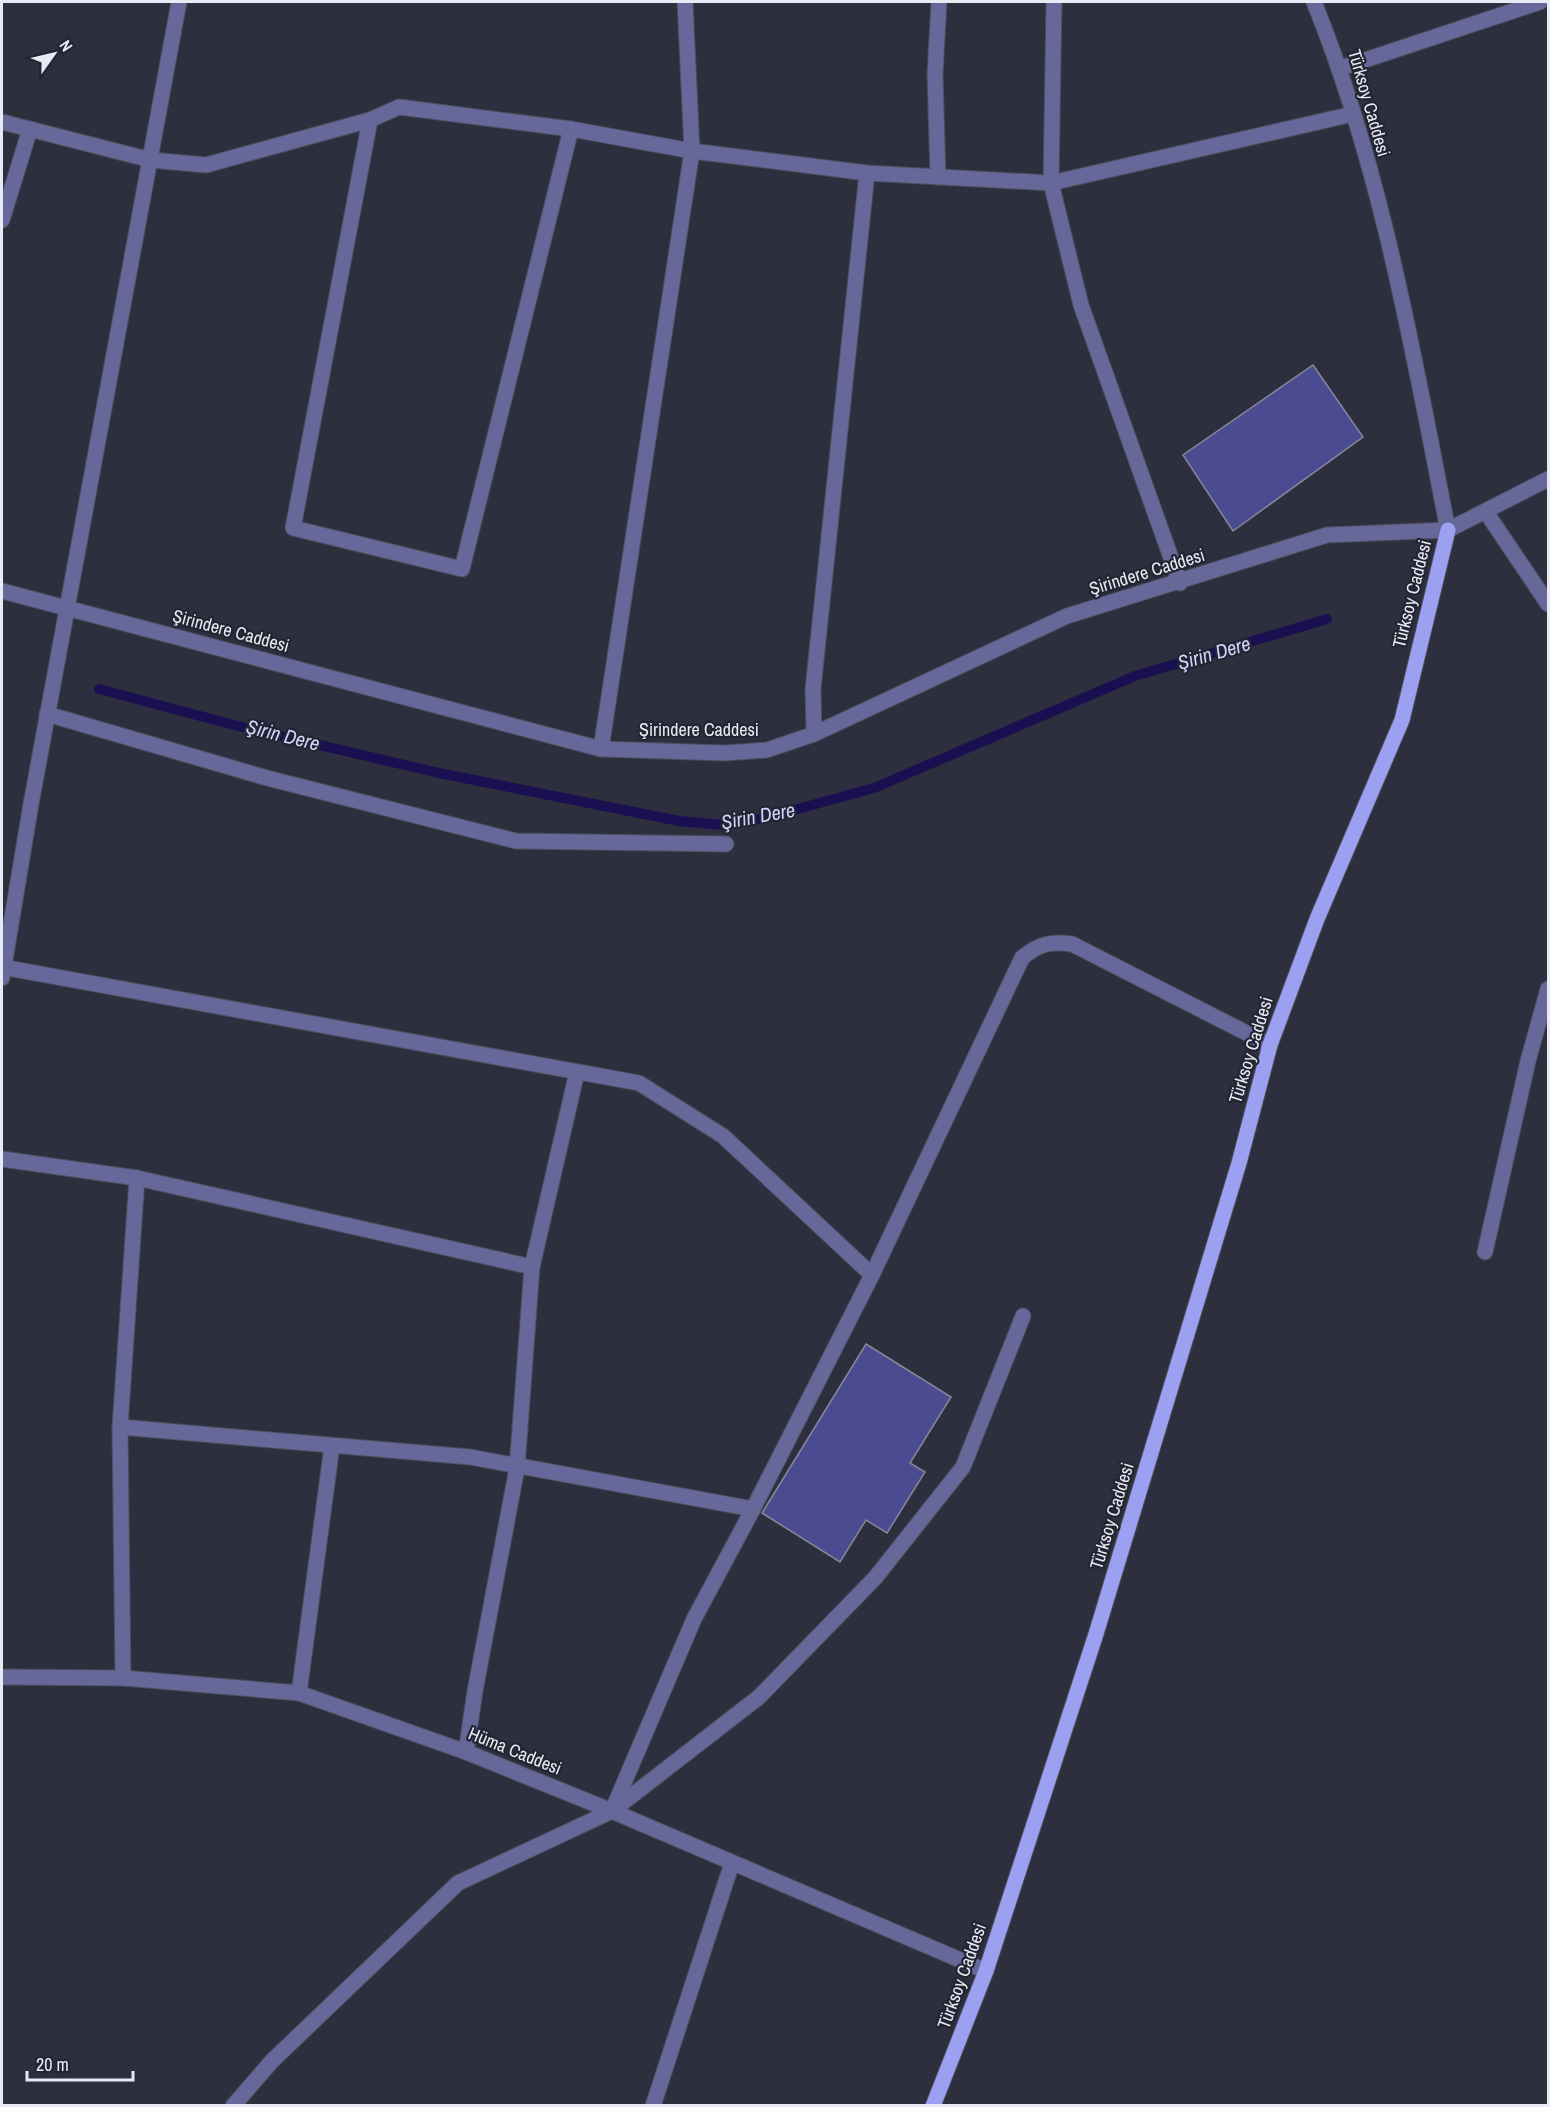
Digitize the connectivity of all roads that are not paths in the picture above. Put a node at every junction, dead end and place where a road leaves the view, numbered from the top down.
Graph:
1 (180, 2) edge
2 (685, 2) edge
3 (939, 2) edge
4 (1054, 2) edge
5 (1314, 2) edge
6 (1540, 2) edge
7 (1341, 68) junction
8 (1353, 114) junction
9 (370, 120) junction
10 (2, 122) edge
11 (30, 129) junction
12 (571, 129) junction
13 (692, 151) junction
14 (152, 160) junction
15 (867, 173) junction
16 (938, 177) junction
17 (1051, 183) junction
18 (2, 220) edge
19 (1548, 479) edge
20 (1486, 512) junction
21 (1448, 530) junction
22 (1180, 583) junction
23 (2, 591) edge
24 (1548, 604) edge
25 (68, 609) junction
26 (47, 714) junction
27 (814, 734) junction
28 (601, 749) junction
29 (726, 844) dead end
30 (2, 971) edge
31 (1548, 989) edge
32 (1270, 1045) junction
33 (577, 1072) junction
34 (2, 1159) edge
35 (137, 1178) junction
36 (1485, 1252) dead end
37 (532, 1267) junction
38 (872, 1275) junction
39 (1023, 1316) dead end
40 (120, 1427) junction
41 (332, 1446) junction
42 (517, 1468) junction
43 (753, 1509) junction
44 (2, 1677) edge
45 (123, 1678) junction
46 (299, 1693) junction
47 (466, 1752) junction
48 (612, 1811) junction
49 (732, 1863) junction
50 (986, 1971) junction
51 (233, 2106) edge
52 (653, 2106) edge
53 (933, 2106) edge

1 - 14 street
2 - 13 street
3 - 16 street
4 - 17 street
5 - 7 street, Türksoy Caddesi
6 - 7 street
7 - 8 street, Türksoy Caddesi
8 - 17 street
8 - 21 street, Türksoy Caddesi
9 - 12 street
9 - 12 street
9 - 14 street
10 - 11 street
11 - 14 street
11 - 18 street
12 - 13 street
13 - 15 street
13 - 28 street
14 - 25 street
15 - 16 street
15 - 27 street
16 - 17 street
17 - 22 street
19 - 20 street
20 - 21 street
20 - 24 street
21 - 22 street, Şirindere Caddesi
21 - 32 main road, Türksoy Caddesi
22 - 27 street, Şirindere Caddesi
23 - 25 street, Şirindere Caddesi
25 - 26 street
25 - 28 street, Şirindere Caddesi
26 - 29 street
26 - 30 street
27 - 28 street, Şirindere Caddesi
30 - 33 street
31 - 36 street
32 - 38 street
32 - 50 main road, Türksoy Caddesi
33 - 37 street
33 - 38 street
34 - 35 street
35 - 37 street
35 - 40 street
37 - 42 street
38 - 43 street
39 - 48 street
40 - 41 street
40 - 45 street
41 - 42 street
41 - 46 street
42 - 43 street
42 - 47 street
43 - 48 street
44 - 45 street, Hüma Caddesi
45 - 46 street, Hüma Caddesi
46 - 47 street, Hüma Caddesi
47 - 48 street, Hüma Caddesi
48 - 49 street, Hüma Caddesi
48 - 51 street
49 - 50 street, Hüma Caddesi
49 - 52 street
50 - 53 main road, Türksoy Caddesi

